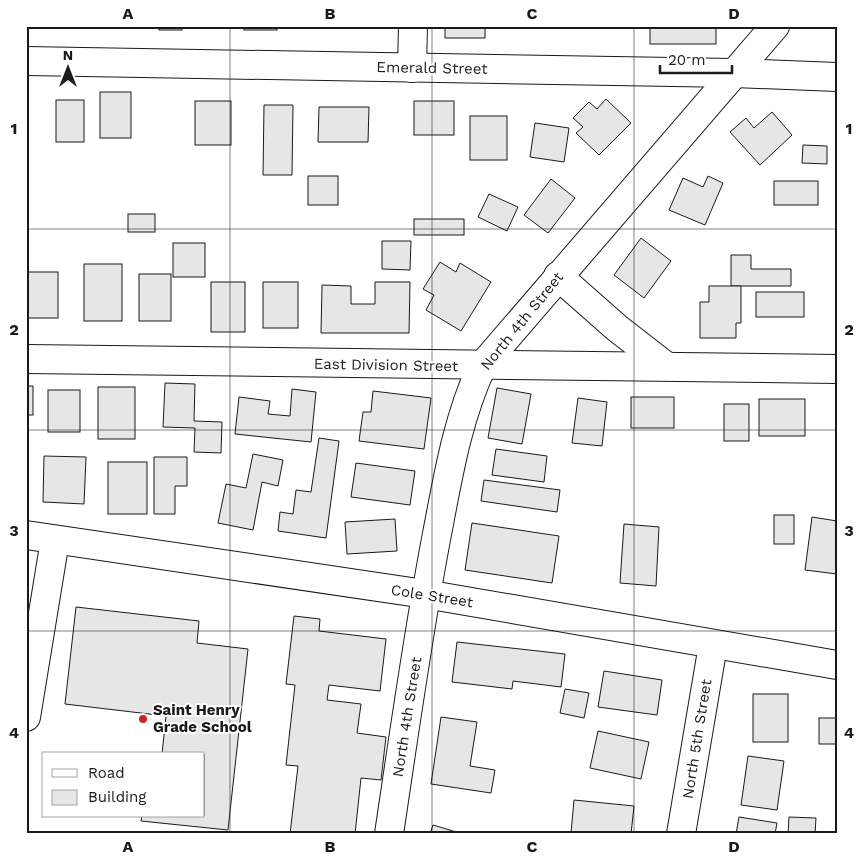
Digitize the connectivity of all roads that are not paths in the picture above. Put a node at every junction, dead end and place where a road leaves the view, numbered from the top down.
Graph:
1 (413, 26) edge
2 (775, 26) edge
3 (26, 61) edge
4 (412, 68) junction
5 (734, 73) junction
6 (837, 77) edge
7 (558, 276) junction
8 (26, 359) edge
9 (482, 366) junction
10 (666, 366) junction
11 (837, 369) edge
12 (26, 536) edge
13 (55, 540) junction
14 (425, 594) junction
15 (712, 645) junction
16 (837, 665) edge
17 (26, 717) edge
18 (389, 834) edge
19 (681, 834) edge

1 - 4 street
2 - 5 street, North 4th Street
3 - 4 street, Emerald Street
4 - 5 street, Emerald Street
5 - 6 street, Emerald Street
5 - 7 street, North 4th Street
7 - 9 street, North 4th Street
7 - 10 street
8 - 9 street, East Division Street
9 - 10 street, East Division Street
9 - 14 street, North 4th Street
10 - 11 street, East Division Street
12 - 13 street, Cole Street
13 - 14 street, Cole Street
13 - 17 street
14 - 15 street, Cole Street
14 - 18 street, North 4th Street
15 - 16 street, Cole Street
15 - 19 street, North 5th Street

